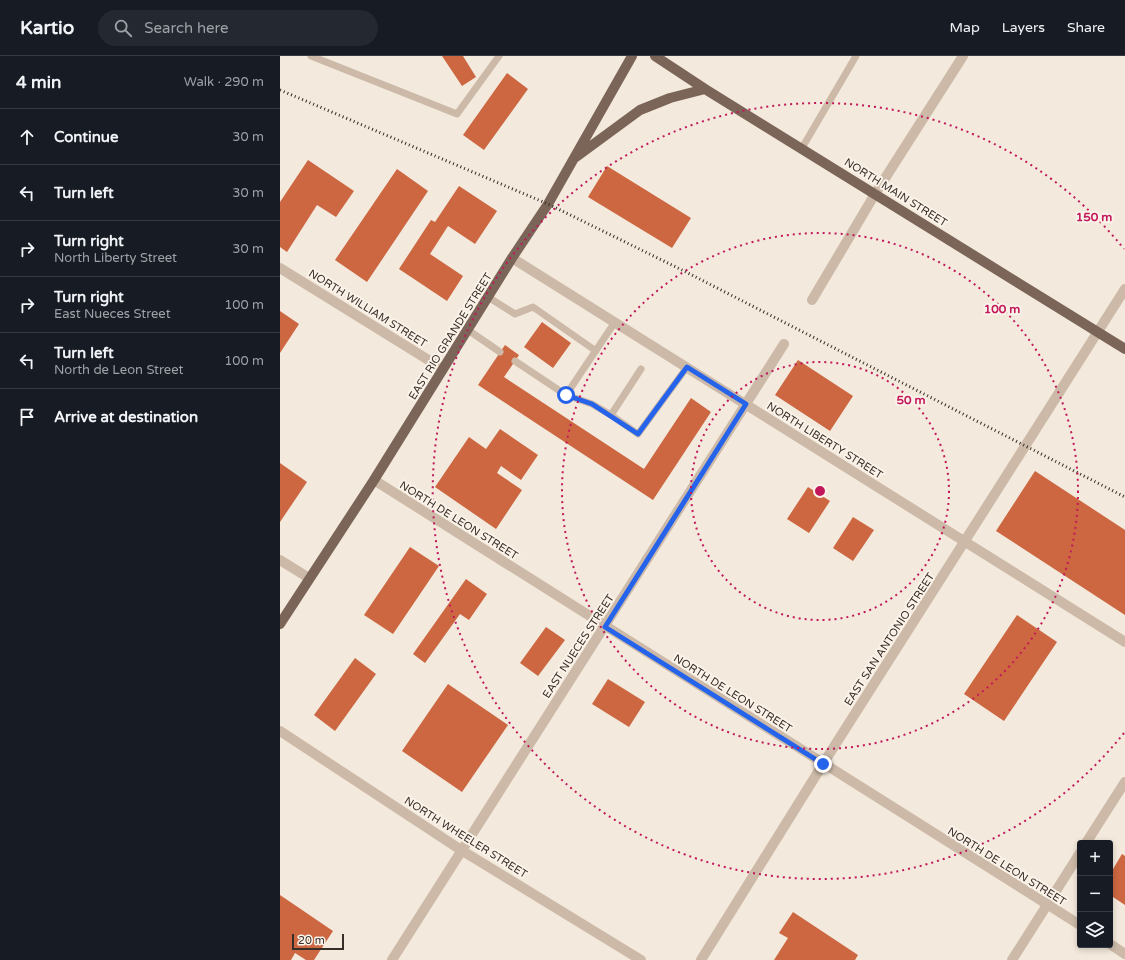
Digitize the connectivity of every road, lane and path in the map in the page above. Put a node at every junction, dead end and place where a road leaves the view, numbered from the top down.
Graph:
1 (311, 56) edge
2 (499, 56) edge
3 (632, 56) edge
4 (655, 56) edge
5 (856, 56) edge
6 (963, 56) edge
7 (705, 89) junction
8 (802, 148) junction
9 (573, 160) junction
10 (875, 194) junction
11 (512, 258) junction
12 (280, 268) edge
13 (1125, 288) edge
14 (488, 297) junction
15 (812, 300) dead end
16 (615, 322) junction
17 (468, 330) junction
18 (1098, 332) junction
19 (784, 344) dead end
20 (1125, 349) edge
21 (596, 351) junction
22 (500, 352) dead end
23 (515, 361) dead end
24 (687, 367) junction
25 (443, 369) junction
26 (641, 369) dead end
27 (566, 395) junction
28 (746, 404) junction
29 (611, 415) junction
30 (374, 480) junction
31 (965, 543) junction
32 (280, 560) edge
33 (309, 578) junction
34 (280, 624) edge
35 (605, 627) junction
36 (1125, 642) edge
37 (280, 731) edge
38 (823, 764) junction
39 (1125, 782) edge
40 (1088, 840) edge
41 (461, 850) junction
42 (1077, 857) edge
43 (1047, 904) junction
44 (1077, 923) edge
45 (1113, 946) edge
46 (1125, 954) edge
47 (392, 960) edge
48 (641, 960) edge
49 (701, 960) edge
50 (1012, 960) edge

1 - 2 lane
3 - 9 main road, EAST RIO GRANDE STREET
4 - 7 main road, NORTH MAIN STREET
5 - 8 lane
6 - 10 street
7 - 8 main road, NORTH MAIN STREET
7 - 9 main road
8 - 10 main road, NORTH MAIN STREET
9 - 11 main road, EAST RIO GRANDE STREET
10 - 15 street
10 - 18 main road, NORTH MAIN STREET
11 - 14 main road, EAST RIO GRANDE STREET
11 - 16 street, NORTH LIBERTY STREET
12 - 25 street, NORTH WILLIAM STREET
13 - 18 street, EAST SAN ANTONIO STREET
14 - 17 main road, EAST RIO GRANDE STREET
14 - 21 lane
16 - 21 lane
16 - 24 street, NORTH LIBERTY STREET
17 - 22 lane
17 - 25 main road, EAST RIO GRANDE STREET
18 - 20 main road, NORTH MAIN STREET
18 - 31 street, EAST SAN ANTONIO STREET
19 - 28 street, EAST NUECES STREET
21 - 27 lane
23 - 27 lane
24 - 28 street, NORTH LIBERTY STREET
24 - 29 lane
25 - 30 main road, EAST RIO GRANDE STREET
26 - 29 lane
27 - 29 lane
28 - 31 street, NORTH LIBERTY STREET
28 - 35 street, EAST NUECES STREET
30 - 33 main road, EAST RIO GRANDE STREET
30 - 35 street, NORTH DE LEON STREET
31 - 36 street, NORTH LIBERTY STREET
31 - 38 street, EAST SAN ANTONIO STREET
32 - 33 street
33 - 34 main road, EAST RIO GRANDE STREET
35 - 38 street, NORTH DE LEON STREET
35 - 41 street, EAST NUECES STREET
37 - 41 street, NORTH WHEELER STREET
38 - 43 street, NORTH DE LEON STREET
38 - 49 street, EAST SAN ANTONIO STREET
39 - 40 street
41 - 47 street, EAST NUECES STREET
41 - 48 street, NORTH WHEELER STREET
42 - 43 street
43 - 44 street, NORTH DE LEON STREET
43 - 50 street
45 - 46 street

